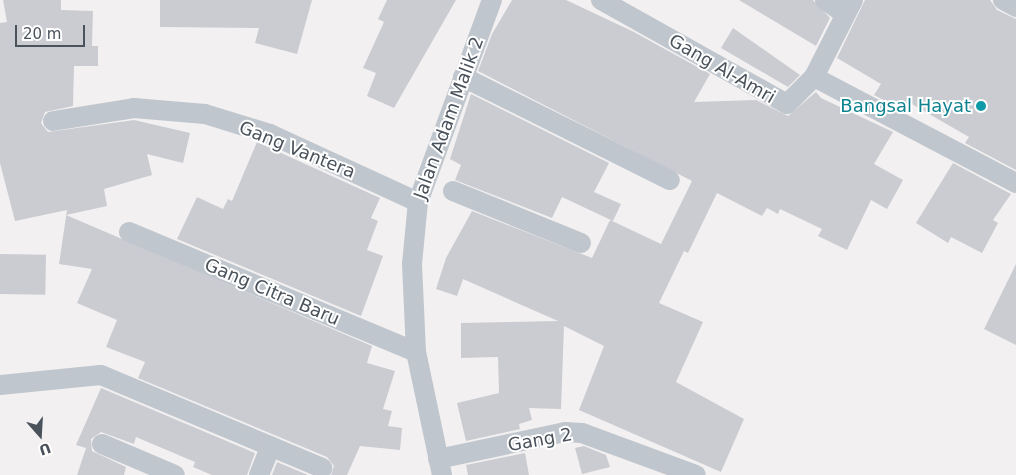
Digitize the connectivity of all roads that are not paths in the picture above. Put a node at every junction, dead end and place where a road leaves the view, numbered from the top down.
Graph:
1 (492, 0) edge
2 (601, 0) edge
3 (825, 0) edge
4 (1003, 0) edge
5 (849, 7) edge
6 (1016, 7) edge
7 (463, 77) junction
8 (814, 77) junction
9 (53, 121) dead end
10 (670, 180) dead end
11 (1016, 183) edge
12 (441, 186) junction
13 (418, 202) junction
14 (129, 232) dead end
15 (581, 243) dead end
16 (416, 352) junction
17 (0, 385) edge
18 (102, 444) dead end
19 (271, 446) junction
20 (440, 467) edge
21 (322, 468) dead end
22 (175, 475) edge
23 (259, 475) edge
24 (696, 475) edge

1 - 7 street, Jalan Adam Malik 2
2 - 8 street, Gang Al-Amri
3 - 5 street
4 - 6 street
5 - 8 street, Gang Al-Amri
7 - 10 street
7 - 12 street, Jalan Adam Malik 2
8 - 11 street
9 - 13 street, Gang Vantera
12 - 13 street, Jalan Adam Malik 2
12 - 15 street
13 - 16 street, Jalan Adam Malik 2
14 - 16 street, Gang Citra Baru
16 - 20 street, Jalan Adam Malik 2
17 - 19 street
18 - 22 street
19 - 21 street
19 - 23 street
20 - 24 street, Gang 2

